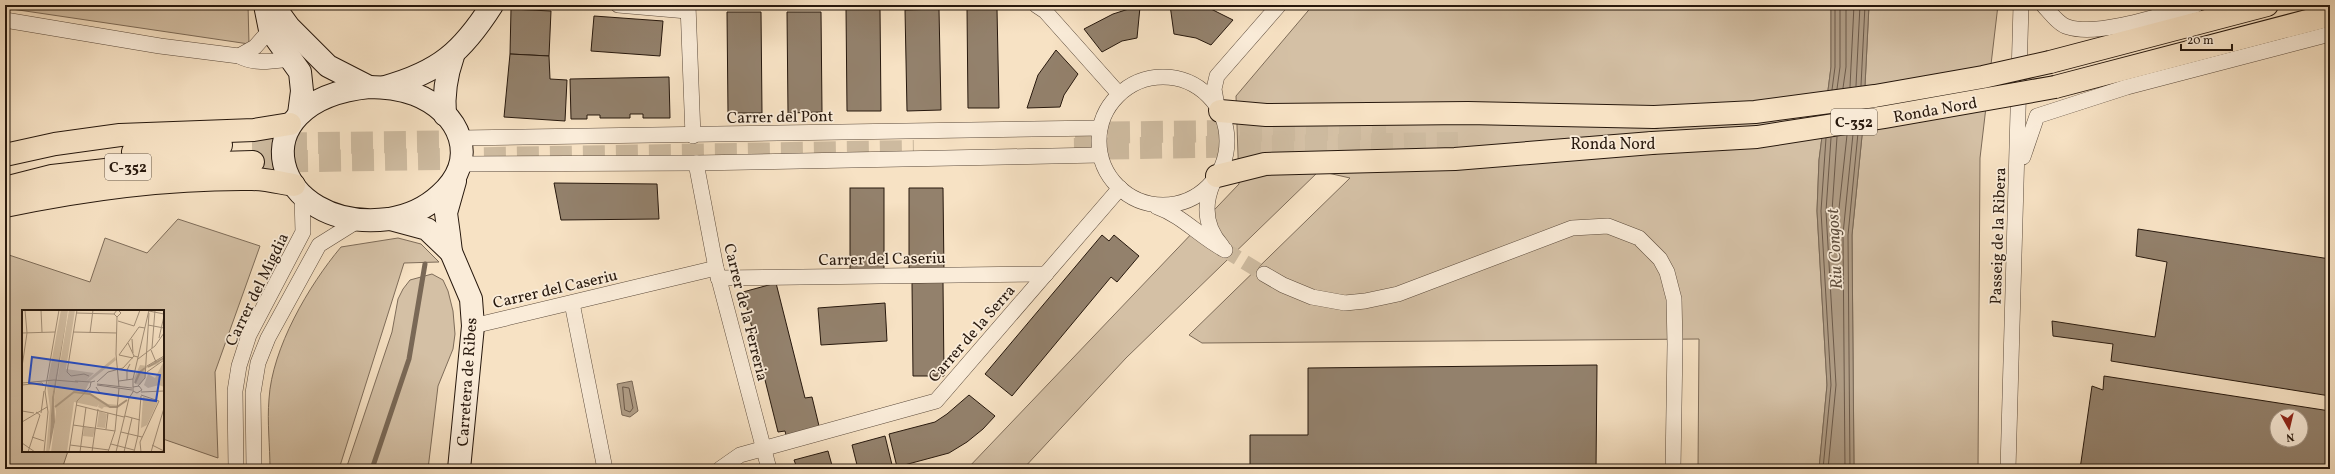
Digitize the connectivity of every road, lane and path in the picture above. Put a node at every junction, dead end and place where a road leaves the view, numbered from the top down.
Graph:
1 (265, 5) edge
2 (273, 5) edge
3 (492, 5) edge
4 (618, 5) edge
5 (1036, 5) edge
6 (1278, 5) edge
7 (2021, 5) edge
8 (2030, 5) edge
9 (2043, 5) edge
10 (2196, 5) edge
11 (2267, 5) edge
12 (687, 8) edge
13 (2330, 15) edge
14 (5, 20) edge
15 (2021, 26) junction
16 (270, 30) junction
17 (2330, 34) edge
18 (239, 56) junction
19 (453, 56) junction
20 (291, 59) junction
21 (1221, 70) junction
22 (1183, 79) junction
23 (376, 87) junction
24 (1119, 94) junction
25 (1219, 108) junction
26 (445, 115) junction
27 (1654, 117) junction
28 (295, 119) junction
29 (1100, 128) junction
30 (693, 136) junction
31 (461, 138) junction
32 (1652, 143) junction
33 (5, 155) edge
34 (1100, 155) junction
35 (696, 163) junction
36 (459, 171) junction
37 (5, 172) edge
38 (1215, 179) junction
39 (2017, 180) junction
40 (5, 188) edge
41 (1120, 188) junction
42 (298, 191) junction
43 (1150, 204) junction
44 (5, 206) edge
45 (388, 219) junction
46 (359, 220) junction
47 (451, 252) junction
48 (717, 273) junction
49 (1046, 274) junction
50 (1264, 274) tunnel mouth
51 (572, 303) junction
52 (473, 326) junction
53 (763, 448) junction
54 (236, 469) edge
55 (254, 469) edge
56 (459, 469) edge
57 (605, 469) edge
58 (720, 469) edge
59 (769, 469) edge
60 (1673, 469) edge
61 (2008, 469) edge

1 - 16 street
2 - 23 street
3 - 19 street
4 - 12 street
5 - 24 street
6 - 21 street
7 - 15 street, Passeig de la Ribera
8 - 15 street
9 - 10 street
11 - 27 highway, Ronda Nord / C-352, bridge
12 - 30 street
13 - 32 highway, Ronda Nord / C-352, bridge
14 - 18 street
15 - 39 street, Passeig de la Ribera
16 - 18 street
16 - 20 street
17 - 39 street
18 - 20 street
19 - 23 street
19 - 26 street
20 - 28 street
21 - 22 street
21 - 25 street
22 - 24 street
22 - 25 street
23 - 26 street
23 - 28 street
24 - 29 street
25 - 27 highway
25 - 38 street
26 - 31 street
27 - 32 highway, Ronda Nord / C-352
28 - 33 highway
28 - 42 street
29 - 30 street, Carrer del Pont
29 - 34 street
30 - 31 street, Carrer del Pont
31 - 36 street, Carretera de Ribes
32 - 38 highway
34 - 35 street
34 - 41 street
35 - 36 street
35 - 48 street, Carrer de la Ferreria
36 - 45 street
36 - 47 street, Carretera de Ribes
37 - 40 highway, C-352
38 - 43 street
38 - 43 street
39 - 61 street, Passeig de la Ribera
41 - 43 street
41 - 49 street, Carrer de la Serra
42 - 44 highway
42 - 46 street
42 - 54 street, Carrer del Migdia
45 - 46 street
45 - 47 street, Carretera de Ribes
46 - 55 street, Carrer del Migdia
47 - 52 street, Carretera de Ribes
48 - 49 street, Carrer del Caseriu
48 - 51 street, Carrer del Caseriu
48 - 53 street, Carrer de la Ferreria
49 - 53 street, Carrer de la Serra
50 - 60 street
51 - 52 street, Carrer del Caseriu
51 - 57 street
52 - 56 street, Carretera de Ribes
53 - 58 street, Carrer de la Serra
53 - 59 street, Carrer de la Ferreria

